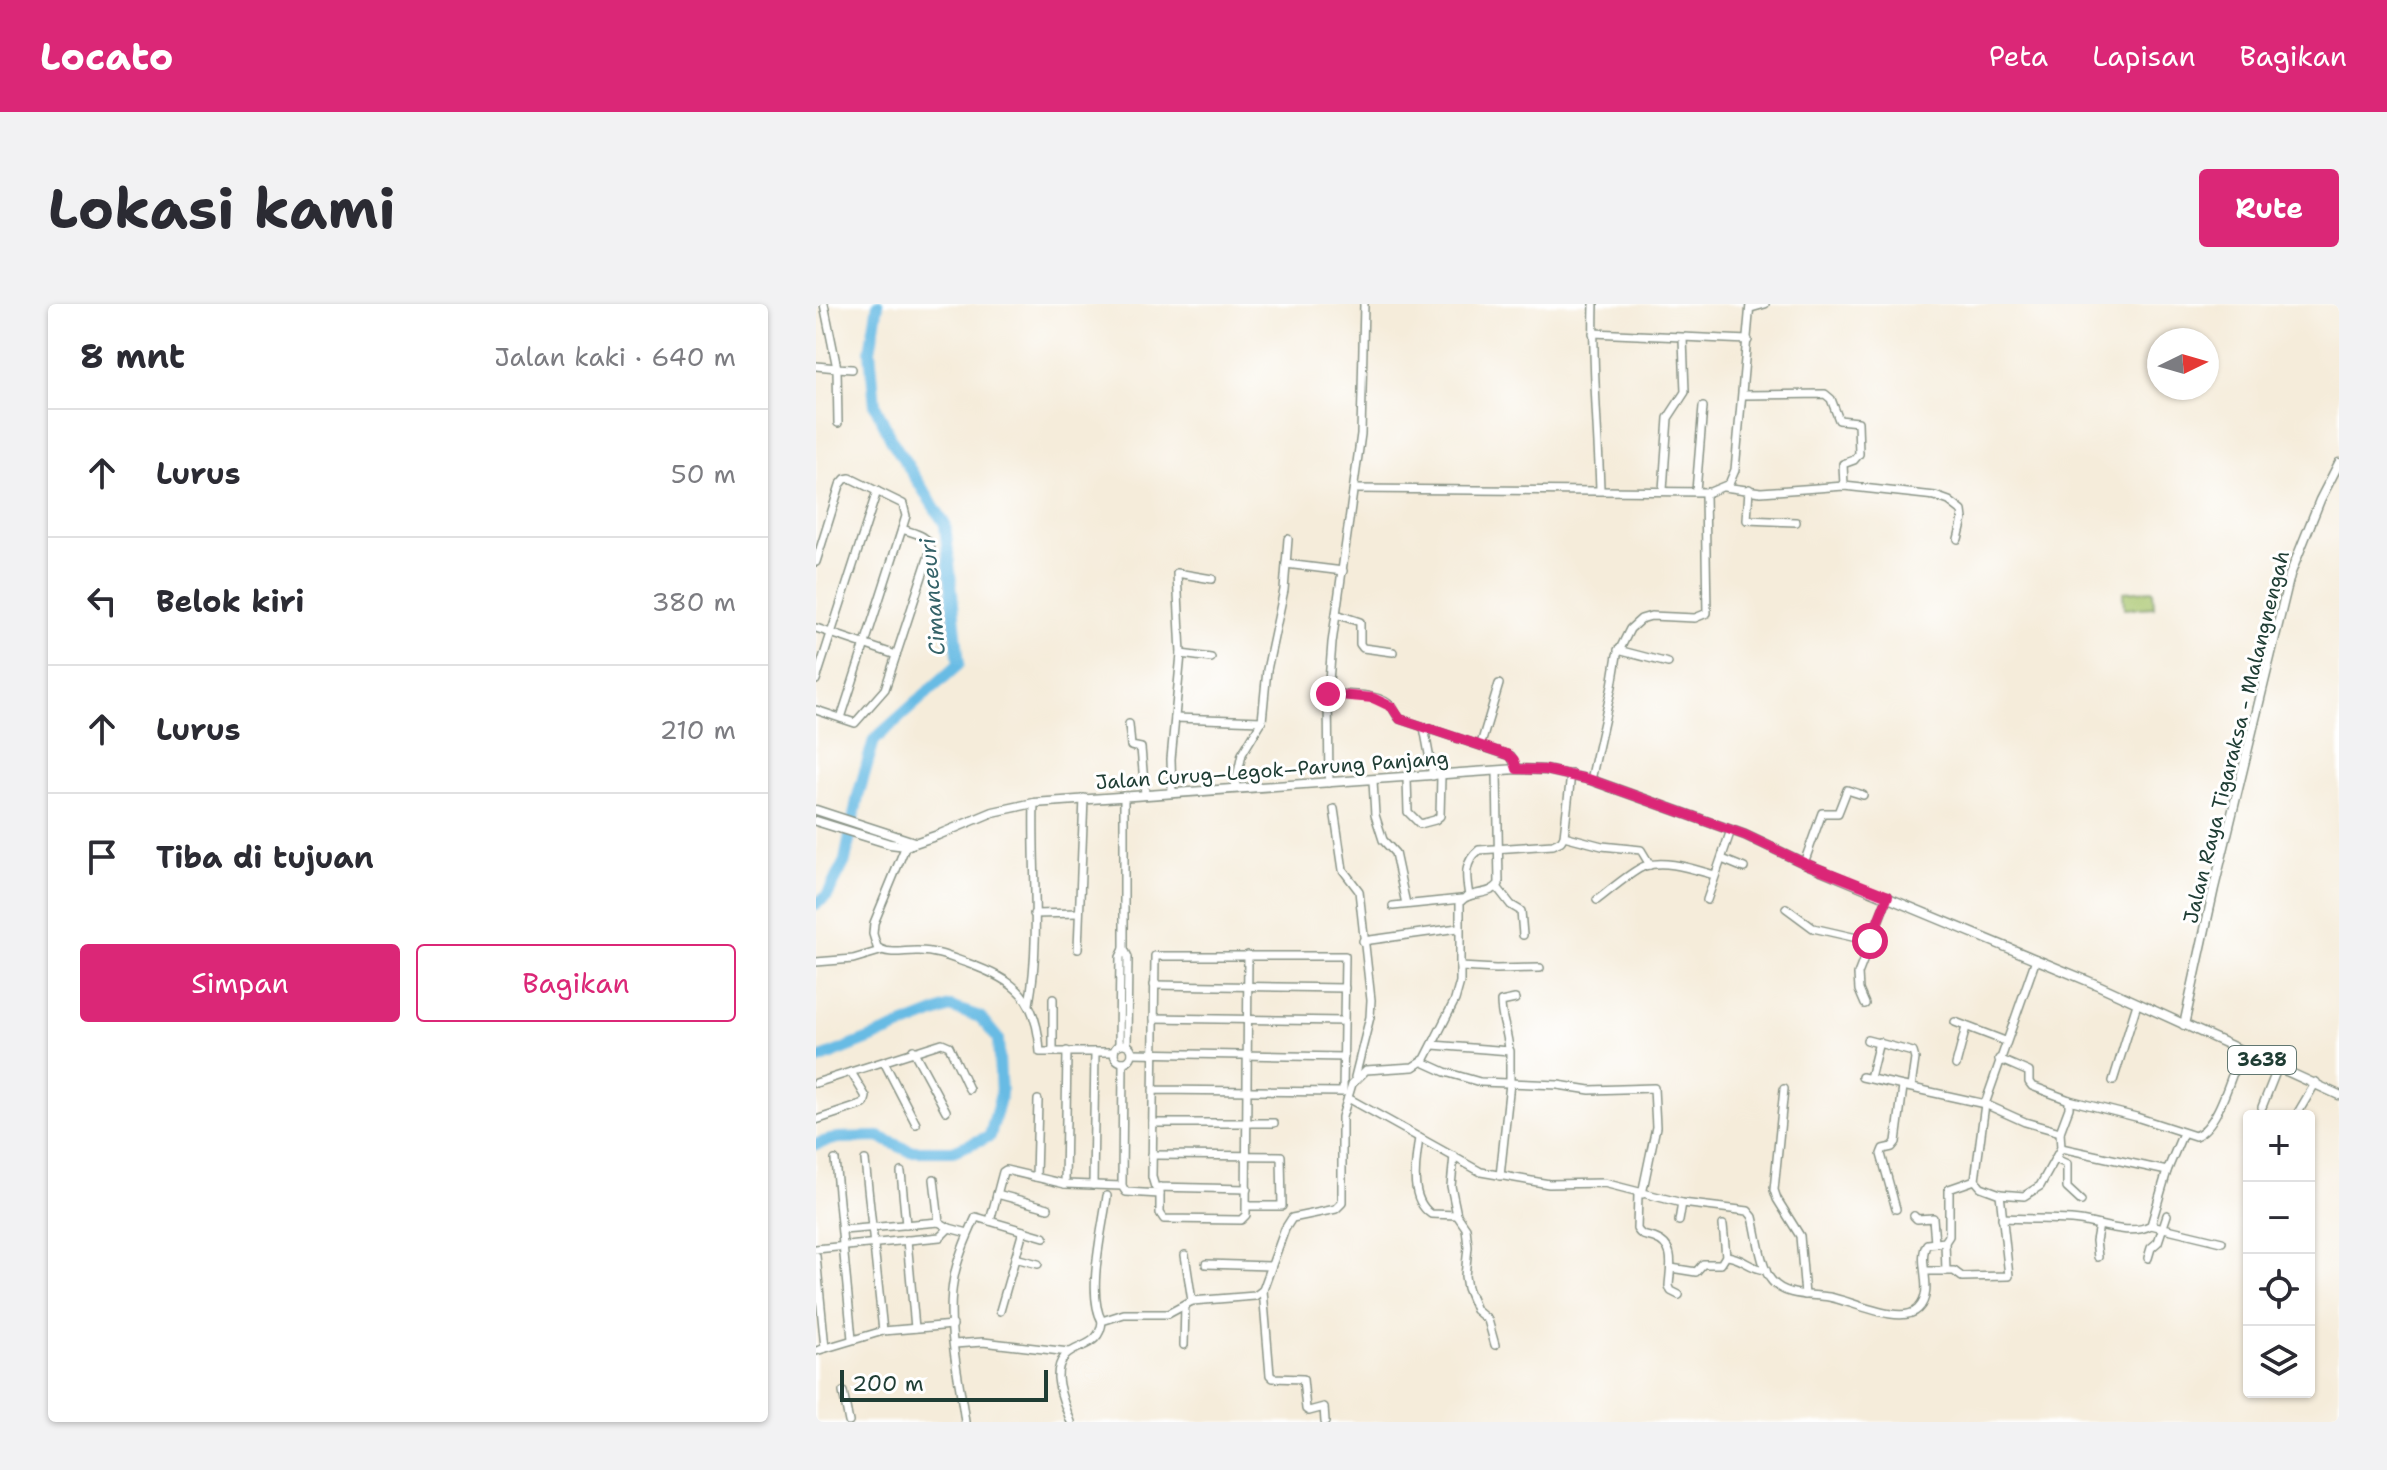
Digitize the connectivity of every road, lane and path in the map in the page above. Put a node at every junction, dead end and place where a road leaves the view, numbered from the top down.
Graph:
1 (824, 304) edge
2 (1364, 304) edge
3 (1594, 304) edge
4 (1765, 304) edge
5 (1751, 306) edge
6 (1593, 333) junction
7 (1683, 339) junction
8 (1748, 340) junction
9 (816, 366) edge
10 (837, 368) junction
11 (852, 369) dead end
12 (1744, 395) junction
13 (1703, 407) dead end
14 (838, 423) dead end
15 (2339, 463) edge
16 (1844, 486) junction
17 (1724, 487) junction
18 (1354, 489) junction
19 (1600, 489) junction
20 (1749, 489) junction
21 (1663, 490) junction
22 (877, 491) junction
23 (1696, 491) junction
24 (1707, 492) junction
25 (1796, 522) dead end
26 (902, 529) junction
27 (820, 537) edge
28 (1288, 539) dead end
29 (1958, 539) dead end
30 (816, 562) edge
31 (1286, 564) junction
32 (1343, 571) junction
33 (1212, 579) dead end
34 (1336, 614) junction
35 (816, 628) edge
36 (832, 634) junction
37 (864, 644) junction
38 (1618, 650) junction
39 (1393, 652) dead end
40 (1181, 654) junction
41 (896, 655) junction
42 (1211, 658) dead end
43 (1668, 663) dead end
44 (816, 680) edge
45 (1499, 684) dead end
46 (1328, 694) junction
47 (816, 710) edge
48 (841, 718) junction
49 (1175, 718) junction
50 (1262, 721) junction
51 (1129, 724) dead end
52 (1424, 727) junction
53 (1481, 744) junction
54 (1517, 769) junction
55 (1497, 771) junction
56 (1571, 774) junction
57 (1437, 776) junction
58 (1407, 779) junction
59 (1591, 780) junction
60 (1373, 781) junction
61 (1329, 783) junction
62 (1235, 787) junction
63 (1172, 792) junction
64 (1145, 794) junction
65 (1863, 795) dead end
66 (1124, 796) junction
67 (1084, 798) junction
68 (1034, 803) junction
69 (1334, 809) dead end
70 (816, 810) edge
71 (816, 821) edge
72 (1731, 830) junction
73 (873, 833) junction
74 (1564, 836) junction
75 (910, 843) junction
76 (1498, 850) junction
77 (1722, 859) junction
78 (1804, 863) junction
79 (1650, 865) junction
80 (1744, 868) dead end
81 (1715, 875) junction
82 (1497, 887) junction
83 (1888, 896) junction
84 (1465, 897) junction
85 (1597, 900) dead end
86 (1707, 900) dead end
87 (1406, 904) junction
88 (1393, 906) dead end
89 (1786, 908) dead end
90 (1079, 913) junction
91 (1034, 914) junction
92 (1458, 928) junction
93 (1523, 935) dead end
94 (1363, 941) junction
95 (1870, 941) junction
96 (1078, 949) dead end
97 (880, 951) junction
98 (1248, 955) junction
99 (2036, 959) junction
100 (816, 962) edge
101 (1460, 967) junction
102 (1540, 968) dead end
103 (1154, 985) junction
104 (1248, 987) junction
105 (1345, 988) junction
106 (1053, 999) dead end
107 (1515, 999) dead end
108 (1029, 1004) junction
109 (1865, 1004) dead end
110 (2137, 1004) junction
111 (1154, 1018) junction
112 (1248, 1020) junction
113 (1344, 1021) junction
114 (1955, 1022) dead end
115 (2184, 1025) junction
116 (1966, 1027) junction
117 (1867, 1040) dead end
118 (2005, 1041) junction
119 (1879, 1042) junction
120 (1433, 1045) junction
121 (1120, 1048) junction
122 (913, 1050) junction
123 (1509, 1050) junction
124 (1053, 1051) junction
125 (1067, 1051) junction
126 (2241, 1051) junction
127 (1095, 1052) junction
128 (1132, 1053) junction
129 (1154, 1053) junction
130 (1248, 1055) junction
131 (1344, 1057) junction
132 (1999, 1059) junction
133 (884, 1062) junction
134 (1123, 1062) junction
135 (1423, 1062) junction
136 (1956, 1065) dead end
137 (2278, 1067) junction
138 (851, 1072) junction
139 (1355, 1079) junction
140 (2113, 1081) dead end
141 (2316, 1082) junction
142 (816, 1083) edge
143 (1510, 1083) junction
144 (1907, 1087) junction
145 (969, 1089) dead end
146 (1784, 1089) dead end
147 (1153, 1090) junction
148 (1247, 1091) junction
149 (2339, 1095) edge
150 (1348, 1098) junction
151 (1038, 1100) dead end
152 (2069, 1100) junction
153 (1985, 1104) junction
154 (2262, 1107) dead end
155 (2300, 1110) edge
156 (946, 1111) dead end
157 (816, 1120) edge
158 (1153, 1123) junction
159 (1247, 1123) junction
160 (1274, 1123) dead end
161 (916, 1124) dead end
162 (2060, 1132) junction
163 (2183, 1133) junction
164 (1419, 1138) junction
165 (2061, 1148) junction
166 (1152, 1155) junction
167 (1247, 1155) junction
168 (1454, 1156) junction
169 (2056, 1159) junction
170 (835, 1160) dead end
171 (865, 1160) dead end
172 (2167, 1171) junction
173 (901, 1172) dead end
174 (1500, 1176) junction
175 (1036, 1177) junction
176 (934, 1179) dead end
177 (1975, 1180) junction
178 (1065, 1184) junction
179 (1093, 1185) junction
180 (1122, 1186) junction
181 (1247, 1189) junction
182 (1160, 1190) junction
183 (997, 1194) junction
184 (1640, 1194) junction
185 (2000, 1194) junction
186 (1107, 1196) dead end
187 (2081, 1201) dead end
188 (1682, 1203) junction
189 (1247, 1206) junction
190 (1048, 1208) dead end
191 (1896, 1209) dead end
192 (1457, 1215) junction
193 (2167, 1215) dead end
194 (1914, 1216) dead end
195 (2002, 1218) junction
196 (990, 1221) junction
197 (1679, 1221) dead end
198 (939, 1222) junction
199 (906, 1225) junction
200 (1723, 1225) dead end
201 (2099, 1225) junction
202 (2151, 1225) junction
203 (2164, 1227) junction
204 (873, 1228) junction
205 (949, 1228) junction
206 (843, 1230) junction
207 (1023, 1231) junction
208 (968, 1233) junction
209 (1044, 1237) dead end
210 (907, 1240) junction
211 (1945, 1242) junction
212 (2222, 1242) dead end
213 (875, 1243) junction
214 (1935, 1243) junction
215 (843, 1246) junction
216 (816, 1249) edge
217 (1185, 1255) dead end
218 (816, 1256) edge
219 (1726, 1256) junction
220 (2098, 1257) dead end
221 (1015, 1258) junction
222 (2148, 1258) dead end
223 (1038, 1264) dead end
224 (1206, 1264) dead end
225 (1270, 1266) junction
226 (1671, 1268) junction
227 (1766, 1270) junction
228 (1926, 1271) junction
229 (1946, 1271) junction
230 (1263, 1290) junction
231 (1679, 1295) dead end
232 (1805, 1295) junction
233 (1189, 1303) junction
234 (1000, 1311) dead end
235 (1102, 1321) junction
236 (953, 1325) junction
237 (915, 1328) junction
238 (883, 1331) junction
239 (852, 1339) junction
240 (954, 1344) junction
241 (1184, 1345) dead end
242 (1495, 1345) dead end
243 (825, 1348) junction
244 (816, 1351) edge
245 (1069, 1352) junction
246 (843, 1392) dead end
247 (849, 1422) edge
248 (965, 1422) edge
249 (1071, 1422) edge
250 (1325, 1422) edge

1 - 10 street
2 - 18 street
3 - 6 street
4 - 5 street
5 - 8 street
6 - 7 street
6 - 19 street
7 - 8 street
7 - 21 street
8 - 12 street
9 - 10 street
10 - 11 street
10 - 14 street
12 - 16 street
12 - 17 street
13 - 23 street
15 - 115 main road, Jalan Raya Tigaraksa - Malangnengah
16 - 20 street
16 - 29 street
17 - 20 street
17 - 24 street
18 - 19 street
18 - 32 street
19 - 21 street
20 - 25 street
21 - 23 street
22 - 26 street
22 - 27 street
22 - 36 street
23 - 24 street
24 - 38 street
26 - 37 street
26 - 41 street
27 - 30 street
28 - 31 street
31 - 32 street
31 - 50 street
32 - 34 street
33 - 40 street
34 - 39 street
34 - 46 street
35 - 36 street
36 - 37 street
36 - 44 street
37 - 41 street
37 - 48 street
38 - 43 street
38 - 59 street
40 - 42 street
40 - 49 street
41 - 48 street
45 - 53 street
46 - 52 street
46 - 61 street
47 - 48 street
49 - 50 street
49 - 63 street
50 - 62 street
51 - 64 street
52 - 53 street
52 - 57 street
53 - 54 street
54 - 55 main road, Jalan Curug–Legok–Parung Panjang / 3638
54 - 56 main road, Jalan Curug–Legok–Parung Panjang / 3638
55 - 57 main road, Jalan Curug–Legok–Parung Panjang / 3638
55 - 76 street
56 - 59 main road, Jalan Curug–Legok–Parung Panjang / 3638
56 - 74 street
57 - 58 main road, Jalan Curug–Legok–Parung Panjang / 3638
57 - 58 street
58 - 60 main road, Jalan Curug–Legok–Parung Panjang / 3638
59 - 72 main road, Jalan Curug–Legok–Parung Panjang / 3638
60 - 61 main road, Jalan Curug–Legok–Parung Panjang / 3638
60 - 87 street
61 - 62 main road, Jalan Curug–Legok–Parung Panjang / 3638
62 - 63 main road, Jalan Curug–Legok–Parung Panjang / 3638
63 - 64 main road, Jalan Curug–Legok–Parung Panjang / 3638
64 - 66 main road, Jalan Curug–Legok–Parung Panjang / 3638
65 - 78 street
66 - 67 main road, Jalan Curug–Legok–Parung Panjang / 3638
66 - 121 street
67 - 68 main road, Jalan Curug–Legok–Parung Panjang / 3638
67 - 90 street
68 - 75 main road, Jalan Curug–Legok–Parung Panjang / 3638
68 - 91 street
69 - 94 street
70 - 73 main road
71 - 73 main road
72 - 77 street
72 - 78 main road, Jalan Curug–Legok–Parung Panjang / 3638
73 - 75 main road
74 - 76 street
74 - 79 street
75 - 97 street
76 - 82 street
76 - 84 street
77 - 80 street
77 - 81 street
78 - 83 main road, Jalan Curug–Legok–Parung Panjang / 3638
79 - 81 street
79 - 85 street
81 - 86 street
82 - 84 street
82 - 93 street
83 - 95 street
83 - 99 main road, Jalan Curug–Legok–Parung Panjang / 3638
84 - 87 street
84 - 92 street
87 - 88 street
89 - 95 street
90 - 91 street
90 - 96 street
91 - 108 street
92 - 94 street
92 - 101 street
94 - 139 street
95 - 109 street
97 - 100 street
97 - 108 street
98 - 103 street
98 - 104 street
98 - 105 street
99 - 110 main road, Jalan Curug–Legok–Parung Panjang / 3638
99 - 118 street
101 - 102 street
101 - 120 street
103 - 104 street
103 - 111 street
104 - 105 street
104 - 112 street
105 - 113 street
106 - 124 street
107 - 123 street
108 - 124 street
110 - 115 main road, Jalan Curug–Legok–Parung Panjang / 3638
110 - 140 street
111 - 112 street
111 - 129 street
112 - 113 street
112 - 130 street
113 - 131 street
114 - 116 street
115 - 126 main road, Jalan Curug–Legok–Parung Panjang / 3638
116 - 118 street
116 - 136 street
117 - 119 street
118 - 132 street
119 - 144 street
119 - 144 street
120 - 123 street
120 - 135 street
121 - 127 street
121 - 128 street
121 - 134 street
122 - 133 street
122 - 145 street
122 - 156 street
123 - 143 street
124 - 125 street
125 - 127 street
125 - 178 street
126 - 137 main road, Jalan Curug–Legok–Parung Panjang / 3638
126 - 163 street
127 - 179 street
128 - 129 street
128 - 134 street
129 - 130 street
129 - 147 street
130 - 131 street
130 - 148 street
131 - 148 street
132 - 152 street
132 - 153 street
133 - 138 street
133 - 161 street
134 - 180 street
135 - 139 street
135 - 143 street
137 - 141 main road, Jalan Curug–Legok–Parung Panjang / 3638
137 - 154 street
138 - 142 street
138 - 157 street
139 - 150 street
141 - 149 main road, Jalan Curug–Legok–Parung Panjang / 3638
141 - 155 street
143 - 174 street
143 - 184 street
144 - 153 street
144 - 191 street
146 - 232 street
147 - 148 street
147 - 158 street
148 - 159 street
150 - 164 street
150 - 225 street
151 - 175 street
152 - 162 street
152 - 163 street
153 - 162 street
153 - 177 street
158 - 159 street
158 - 166 street
159 - 160 street
159 - 167 street
162 - 165 street
163 - 172 street
164 - 168 street
164 - 192 street
165 - 169 street
165 - 172 street
166 - 167 street
166 - 182 street
167 - 181 street
167 - 189 street
168 - 174 street
168 - 192 street
169 - 185 street
169 - 187 street
170 - 206 street
171 - 204 street
172 - 202 street
173 - 199 street
174 - 184 street
175 - 178 street
175 - 183 street
176 - 198 street
177 - 185 street
177 - 211 street
178 - 179 street
179 - 180 street
180 - 182 street
181 - 182 street
181 - 189 street
182 - 189 street
183 - 190 street
183 - 196 street
184 - 188 street
184 - 226 street
185 - 195 street
186 - 235 street
188 - 197 street
188 - 227 street
192 - 242 street
193 - 203 street
194 - 214 street
195 - 201 street
195 - 229 street
196 - 207 street
196 - 208 street
198 - 199 street
198 - 205 street
199 - 204 street
200 - 219 street
201 - 202 street
201 - 220 street
202 - 203 street
203 - 212 street
203 - 222 street
204 - 206 street
204 - 213 street
205 - 208 street
205 - 210 street
206 - 215 street
207 - 209 street
207 - 221 street
208 - 236 street
210 - 213 street
210 - 237 street
211 - 214 street
211 - 229 street
213 - 215 street
213 - 238 street
214 - 228 street
215 - 216 street
215 - 239 street
217 - 233 street
218 - 243 street
219 - 226 street
219 - 227 street
221 - 223 street
221 - 234 street
224 - 225 street
225 - 230 street
226 - 231 street
227 - 232 street
228 - 229 street
228 - 232 street
230 - 233 street
230 - 250 street
233 - 235 street
233 - 241 street
235 - 245 street
236 - 237 street
236 - 240 street
237 - 238 street
238 - 239 street
239 - 243 street
240 - 245 street
240 - 248 street
243 - 244 street
245 - 249 street
246 - 247 street

